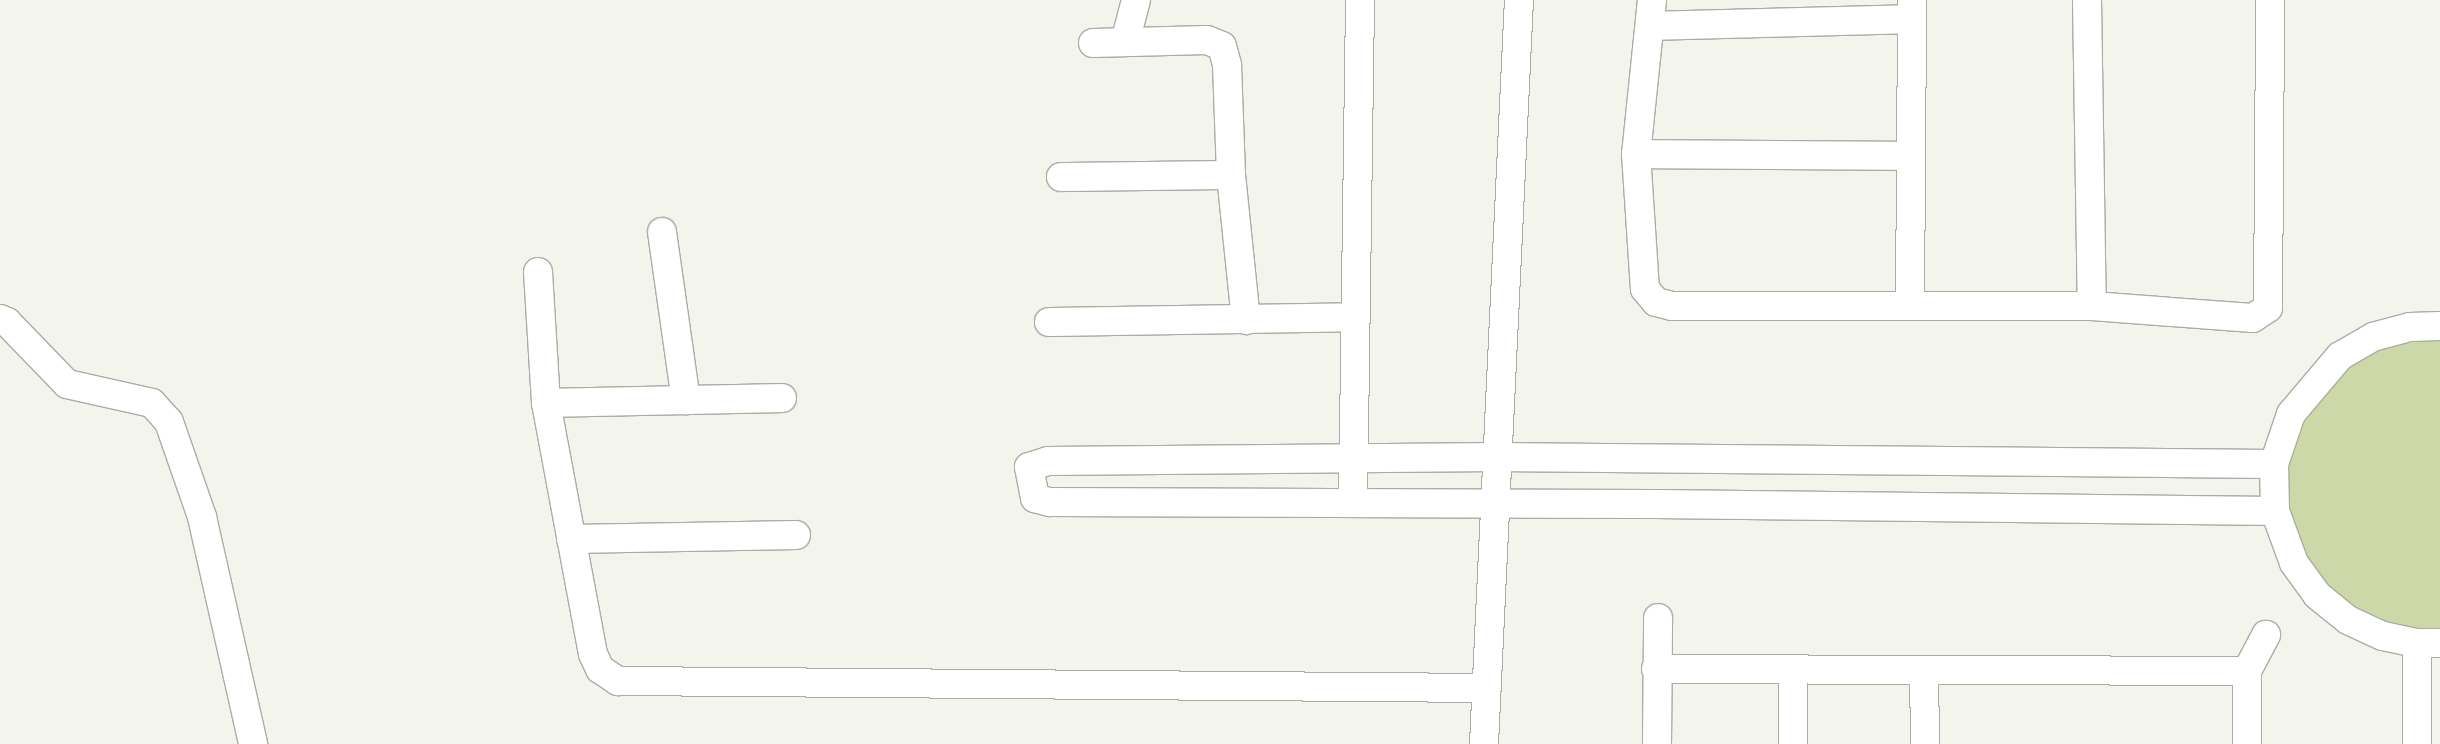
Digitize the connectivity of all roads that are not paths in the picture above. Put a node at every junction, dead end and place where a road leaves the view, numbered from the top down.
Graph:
1 (1136, 0) edge
2 (1360, 0) edge
3 (1519, 0) edge
4 (2087, 0) edge
5 (2270, 0) edge
6 (1912, 10) edge
7 (1652, 13) edge
8 (1125, 42) junction
9 (1093, 43) dead end
10 (1636, 154) junction
11 (1910, 156) junction
12 (1231, 175) junction
13 (1061, 177) dead end
14 (662, 232) dead end
15 (538, 272) dead end
16 (1910, 304) junction
17 (2092, 306) junction
18 (1356, 318) junction
19 (0, 320) edge
20 (1246, 320) junction
21 (1049, 322) dead end
22 (2440, 326) edge
23 (782, 398) dead end
24 (686, 400) junction
25 (546, 403) junction
26 (1497, 457) junction
27 (1355, 460) junction
28 (2274, 464) junction
29 (1353, 503) junction
30 (1493, 503) junction
31 (2275, 511) junction
32 (796, 535) dead end
33 (571, 539) junction
34 (1658, 618) dead end
35 (2266, 635) dead end
36 (2429, 643) edge
37 (1656, 669) junction
38 (1793, 670) junction
39 (1924, 670) junction
40 (2247, 671) junction
41 (1484, 688) junction
42 (253, 744) edge
43 (1484, 744) edge
44 (1657, 744) edge
45 (1793, 744) edge
46 (1925, 744) edge
47 (2247, 744) edge
48 (2417, 744) edge

1 - 8 street
2 - 18 street
3 - 26 street
4 - 17 street
5 - 17 street
6 - 7 street
6 - 11 street
7 - 10 street
8 - 9 street
8 - 12 street
10 - 11 street
10 - 16 street
11 - 16 street
12 - 13 street
12 - 20 street
14 - 24 street
15 - 25 street
16 - 17 street
18 - 20 street
18 - 27 street
19 - 42 street
20 - 21 street
22 - 28 street
23 - 24 street
24 - 25 street
25 - 33 street
26 - 27 street
26 - 28 street
26 - 30 street
27 - 29 street
27 - 29 street
28 - 31 street
29 - 30 street
30 - 31 street
30 - 41 street
31 - 36 street
32 - 33 street
33 - 41 street
34 - 37 street
35 - 40 street
36 - 48 street
37 - 38 street
37 - 44 street
38 - 39 street
38 - 45 street
39 - 40 street
39 - 46 street
40 - 47 street
41 - 43 street

